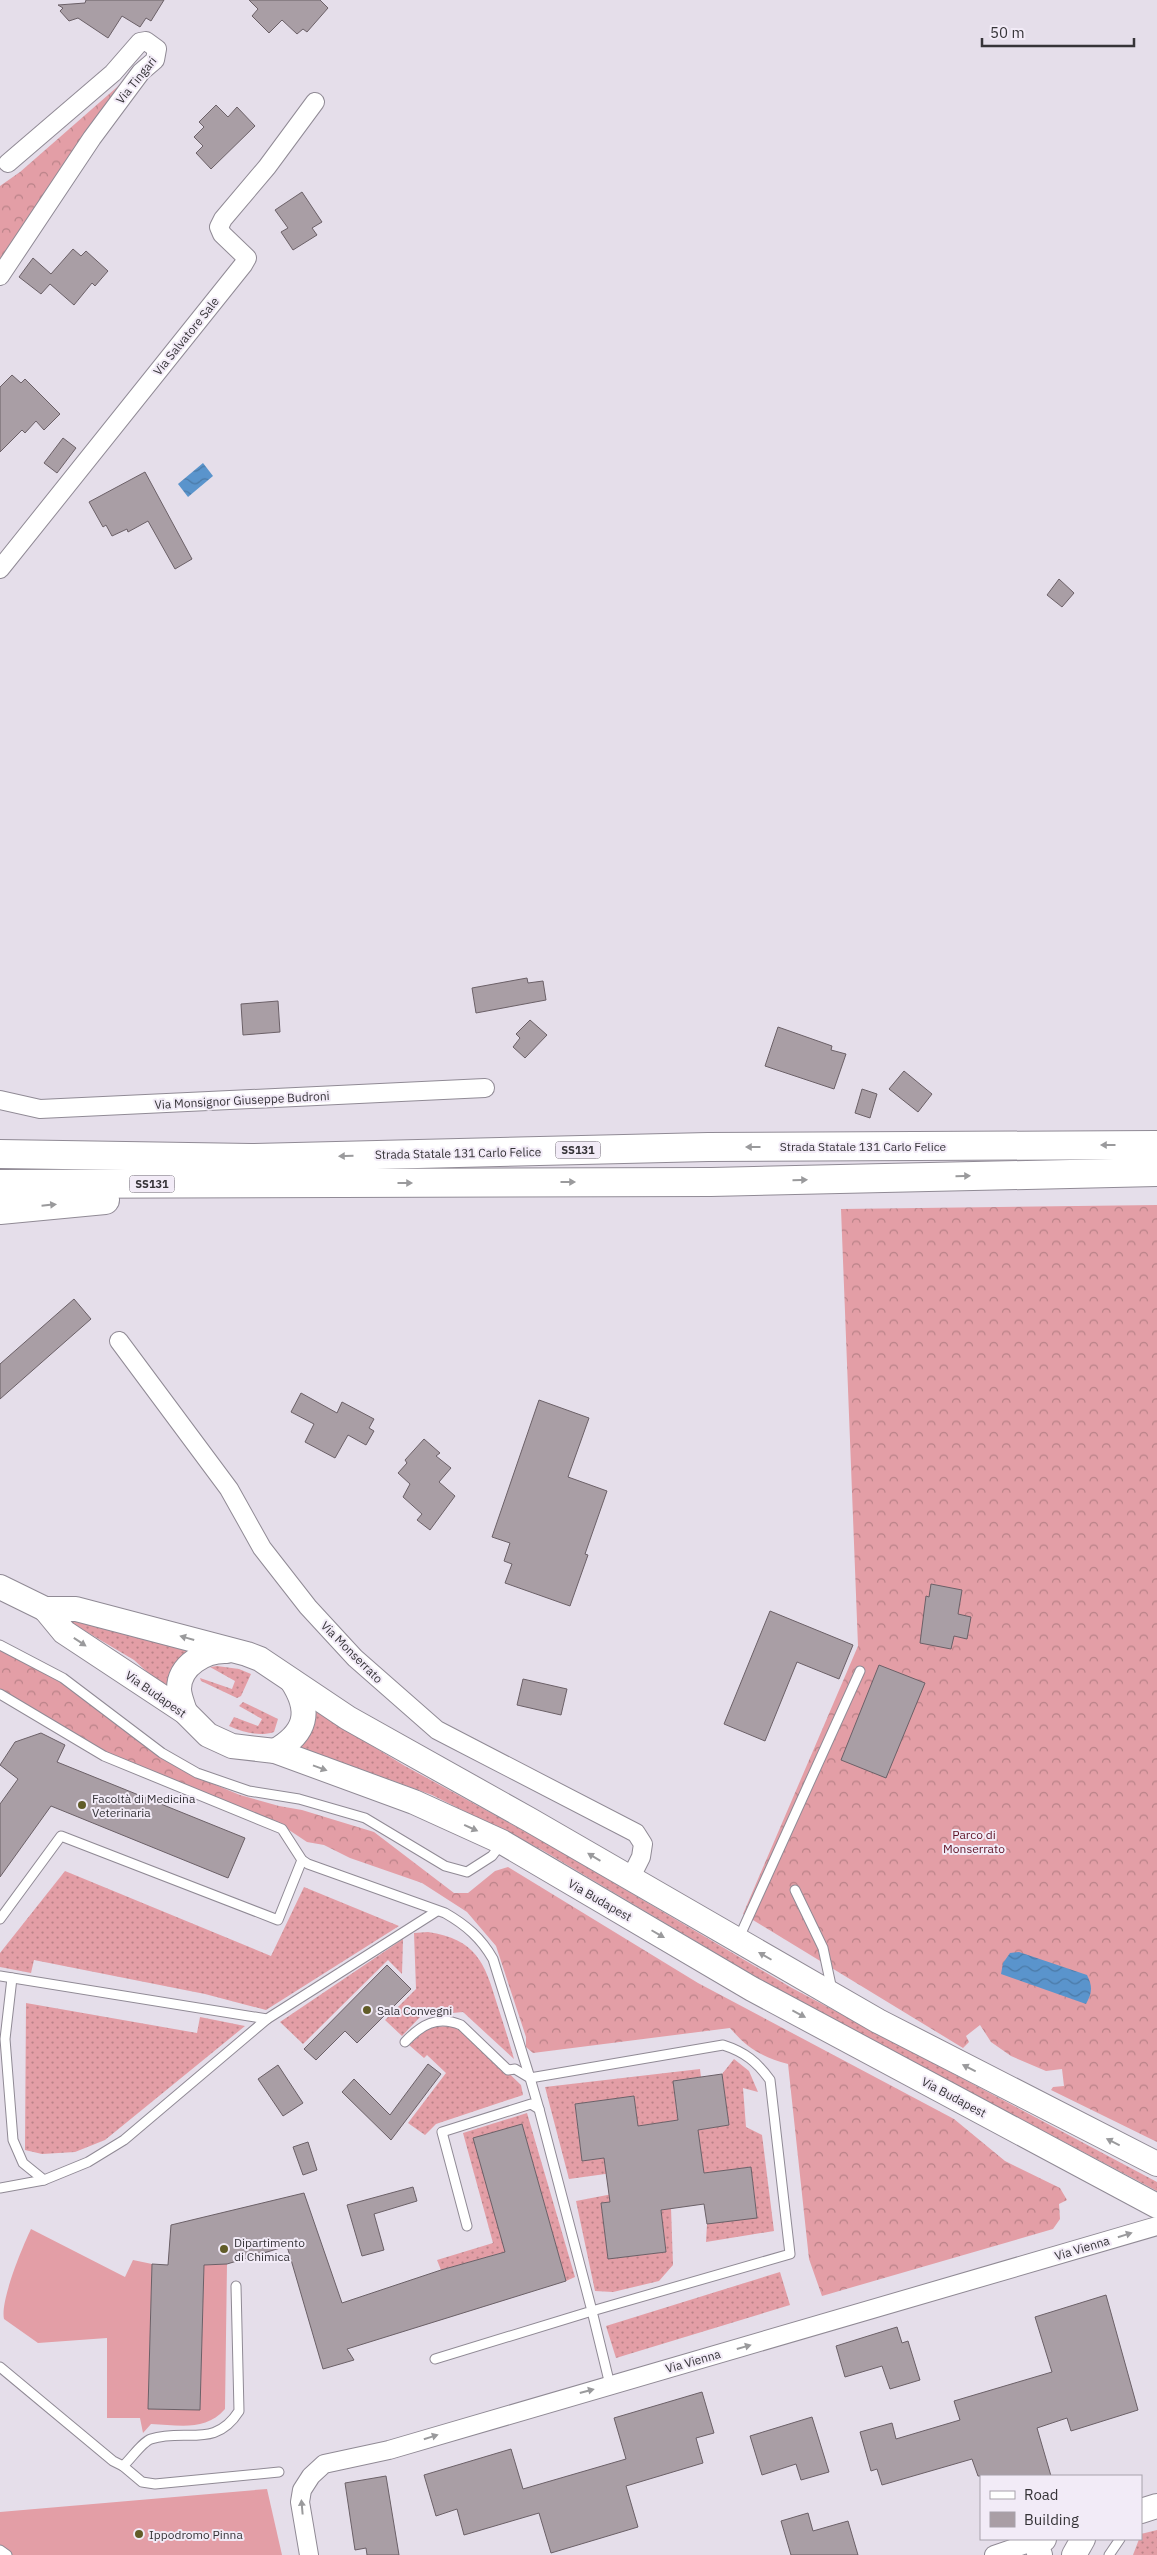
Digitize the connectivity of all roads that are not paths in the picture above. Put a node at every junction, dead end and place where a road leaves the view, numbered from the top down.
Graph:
1 (315, 102) dead end
2 (8, 163) dead end
3 (0, 276) edge
4 (0, 569) edge
5 (485, 1088) dead end
6 (0, 1100) edge
7 (0, 1138) edge
8 (1157, 1145) edge
9 (0, 1154) edge
10 (251, 1158) junction
11 (1157, 1172) edge
12 (304, 1183) junction
13 (0, 1184) edge
14 (0, 1210) edge
15 (119, 1341) dead end
16 (0, 1587) edge
17 (45, 1609) junction
18 (0, 1645) edge
19 (234, 1652) junction
20 (860, 1671) dead end
21 (292, 1681) junction
22 (0, 1694) edge
23 (185, 1712) junction
24 (275, 1751) junction
25 (502, 1842) junction
26 (302, 1860) junction
27 (630, 1879) junction
28 (795, 1890) dead end
29 (437, 1911) junction
30 (0, 1919) edge
31 (738, 1940) junction
32 (0, 1976) edge
33 (12, 1978) junction
34 (832, 1994) junction
35 (267, 2019) junction
36 (405, 2042) dead end
37 (530, 2078) junction
38 (539, 2109) junction
39 (1157, 2164) edge
40 (44, 2180) junction
41 (0, 2188) edge
42 (1157, 2206) edge
43 (467, 2226) dead end
44 (1157, 2226) edge
45 (236, 2286) dead end
46 (592, 2311) junction
47 (435, 2359) dead end
48 (0, 2367) edge
49 (610, 2385) junction
50 (123, 2466) junction
51 (278, 2472) dead end
52 (1157, 2506) edge
53 (1142, 2511) edge
54 (1082, 2540) edge
55 (1119, 2540) edge
56 (1040, 2545) edge
57 (0, 2550) edge
58 (7, 2555) edge
59 (308, 2555) edge
60 (994, 2555) edge
61 (1074, 2555) edge
62 (1109, 2555) edge

1 - 4 street, Via Salvatore Sale
2 - 3 street, Via Tingari
5 - 6 street, Via Monsignor Giuseppe Budroni
7 - 10 highway
8 -> 10 highway, Strada Statale 131 Carlo Felice / SS131
9 - 10 highway, Strada Statale 131 Carlo Felice / SS131
12 -> 11 highway, SS131
12 - 13 highway, SS131
14 -> 12 highway
15 - 27 street, Via Monserrato
16 - 17 main road, Via Budapest
19 -> 17 main road, Via Budapest
17 -> 23 main road, Via Budapest
18 - 25 lane
19 - 21 main road, Via Budapest
19 - 23 main road
20 - 31 lane
21 - 24 main road
27 -> 21 main road, Via Budapest
22 - 26 lane
23 - 24 main road, Via Budapest
24 -> 25 main road, Via Budapest
25 -> 42 main road, Via Budapest
26 - 29 lane
26 - 30 lane
27 - 31 main road, Via Budapest
28 - 34 lane
29 - 35 lane
29 - 37 lane
34 -> 31 main road, Via Budapest
32 - 33 lane
33 - 35 lane
33 - 40 lane
39 -> 34 main road, Via Budapest
35 - 40 lane
36 - 37 lane
37 - 38 lane
37 - 46 lane
38 - 43 lane
38 - 46 lane
40 - 41 lane
49 -> 44 street, Via Vienna
45 - 50 lane
46 - 47 lane
46 - 49 lane
48 - 50 lane
59 -> 49 street, Via Vienna
50 - 51 lane
52 - 53 main road
54 - 61 main road
55 - 62 lane
56 - 60 street
57 - 58 lane

